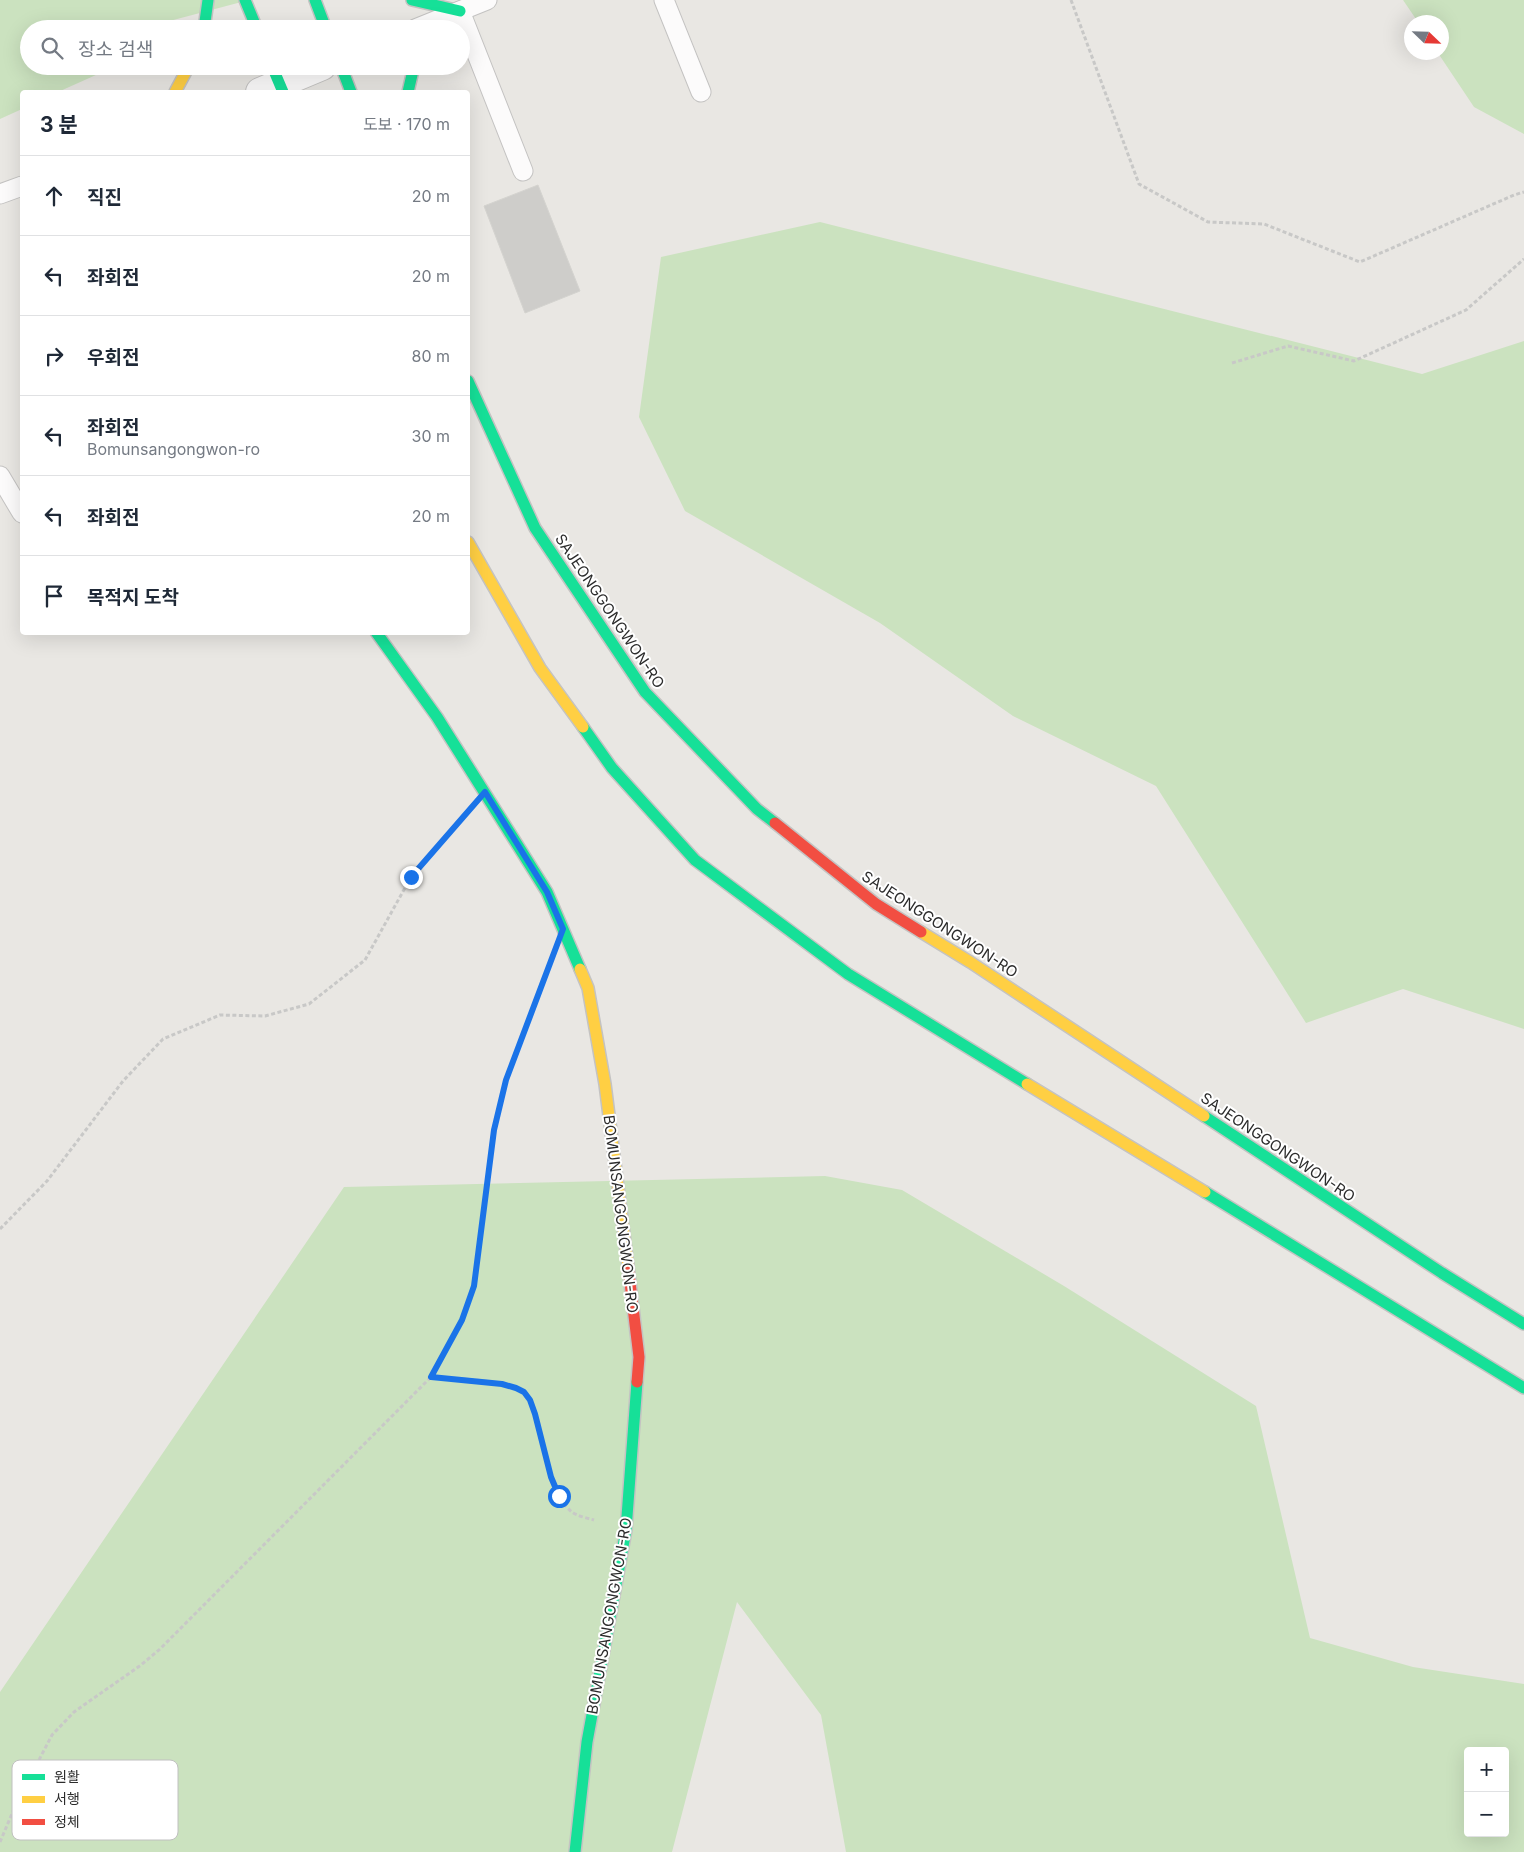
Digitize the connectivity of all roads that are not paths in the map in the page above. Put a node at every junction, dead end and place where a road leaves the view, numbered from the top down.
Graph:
1 (208, 0) edge
2 (245, 0) edge
3 (315, 0) edge
4 (412, 0) edge
5 (488, 0) edge
6 (664, 0) edge
7 (460, 11) junction
8 (205, 20) edge
9 (253, 20) edge
10 (323, 20) edge
11 (438, 20) edge
12 (452, 20) edge
13 (464, 20) edge
14 (470, 36) edge
15 (185, 75) edge
16 (298, 75) edge
17 (344, 75) edge
18 (412, 75) edge
19 (274, 84) edge
20 (176, 90) edge
21 (350, 90) edge
22 (408, 90) edge
23 (701, 92) dead end
24 (523, 171) dead end
25 (20, 187) edge
26 (0, 194) edge
27 (470, 385) edge
28 (0, 476) edge
29 (20, 510) edge
30 (470, 546) edge
31 (378, 635) edge
32 (1524, 1324) edge
33 (1524, 1388) edge
34 (575, 1852) edge

1 - 8 main road
2 - 9 main road
3 - 10 main road
4 - 7 main road
5 - 7 lane
6 - 23 lane
7 - 11 lane
7 - 12 main road
7 - 13 lane
14 - 24 lane
15 - 20 main road
16 - 19 street
17 - 21 main road
18 - 22 main road
25 - 26 lane
27 - 32 main road, SAJEONGGONGWON-RO
28 - 29 lane
30 - 33 main road
31 - 34 main road, BOMUNSANGONGWON-RO

